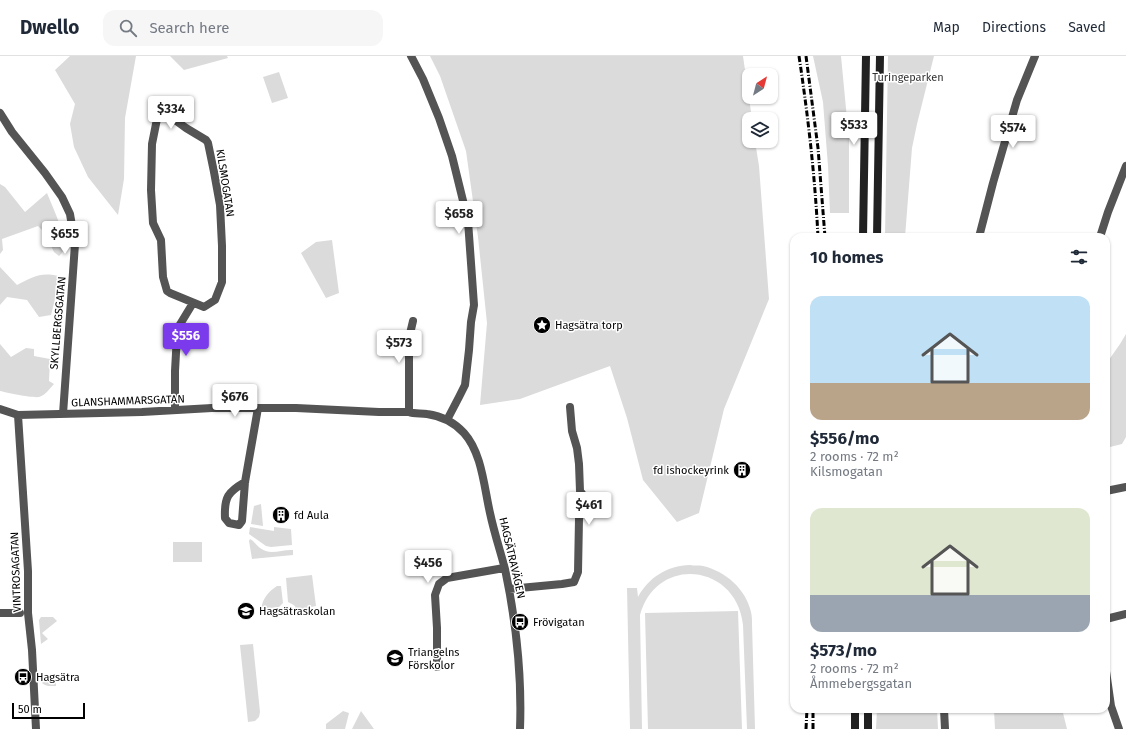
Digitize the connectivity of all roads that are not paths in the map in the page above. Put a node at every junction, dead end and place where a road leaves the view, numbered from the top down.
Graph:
1 (411, 56) edge
2 (866, 56) edge
3 (880, 56) edge
4 (1035, 56) edge
5 (0, 113) edge
6 (1126, 166) edge
7 (863, 233) edge
8 (877, 233) edge
9 (980, 233) edge
10 (1101, 233) edge
11 (194, 303) junction
12 (413, 321) dead end
13 (570, 407) dead end
14 (258, 408) junction
15 (0, 409) edge
16 (174, 410) junction
17 (409, 412) junction
18 (63, 414) junction
19 (18, 415) junction
20 (447, 420) junction
21 (456, 425) joint
22 (245, 482) junction
23 (1126, 487) edge
24 (1110, 490) edge
25 (504, 568) junction
26 (509, 589) junction
27 (0, 613) edge
28 (20, 613) dead end
29 (1126, 614) edge
30 (1110, 618) edge
31 (437, 667) dead end
32 (1110, 699) edge
33 (855, 713) edge
34 (868, 713) edge
35 (944, 713) edge
36 (36, 729) edge
37 (520, 729) edge
38 (854, 729) edge
39 (868, 729) edge
40 (945, 729) edge
41 (1119, 729) edge

1 - 20 street
2 - 7 main road
3 - 8 main road
4 - 9 street
5 - 18 street, SKYLLBERGSGATAN
6 - 10 street
11 - 11 street, KILSMOGATAN
11 - 16 street
12 - 17 street
13 - 26 street
14 - 16 street, GLANSHAMMARSGATAN
14 - 17 street, GLANSHAMMARSGATAN
14 - 22 street
15 - 19 street, GLANSHAMMARSGATAN
16 - 18 street, GLANSHAMMARSGATAN
17 - 20 street, GLANSHAMMARSGATAN
18 - 19 street, GLANSHAMMARSGATAN
19 - 36 street, VINTROSAGATAN
20 - 21 street, GLANSHAMMARSGATAN
21 - 25 street, HAGSÄTRAVÄGEN
22 - 22 street
23 - 24 street
25 - 26 street, HAGSÄTRAVÄGEN
25 - 31 street
26 - 37 street, HAGSÄTRAVÄGEN
27 - 28 street
29 - 30 street
32 - 41 street
33 - 38 main road
34 - 39 main road
35 - 40 street

